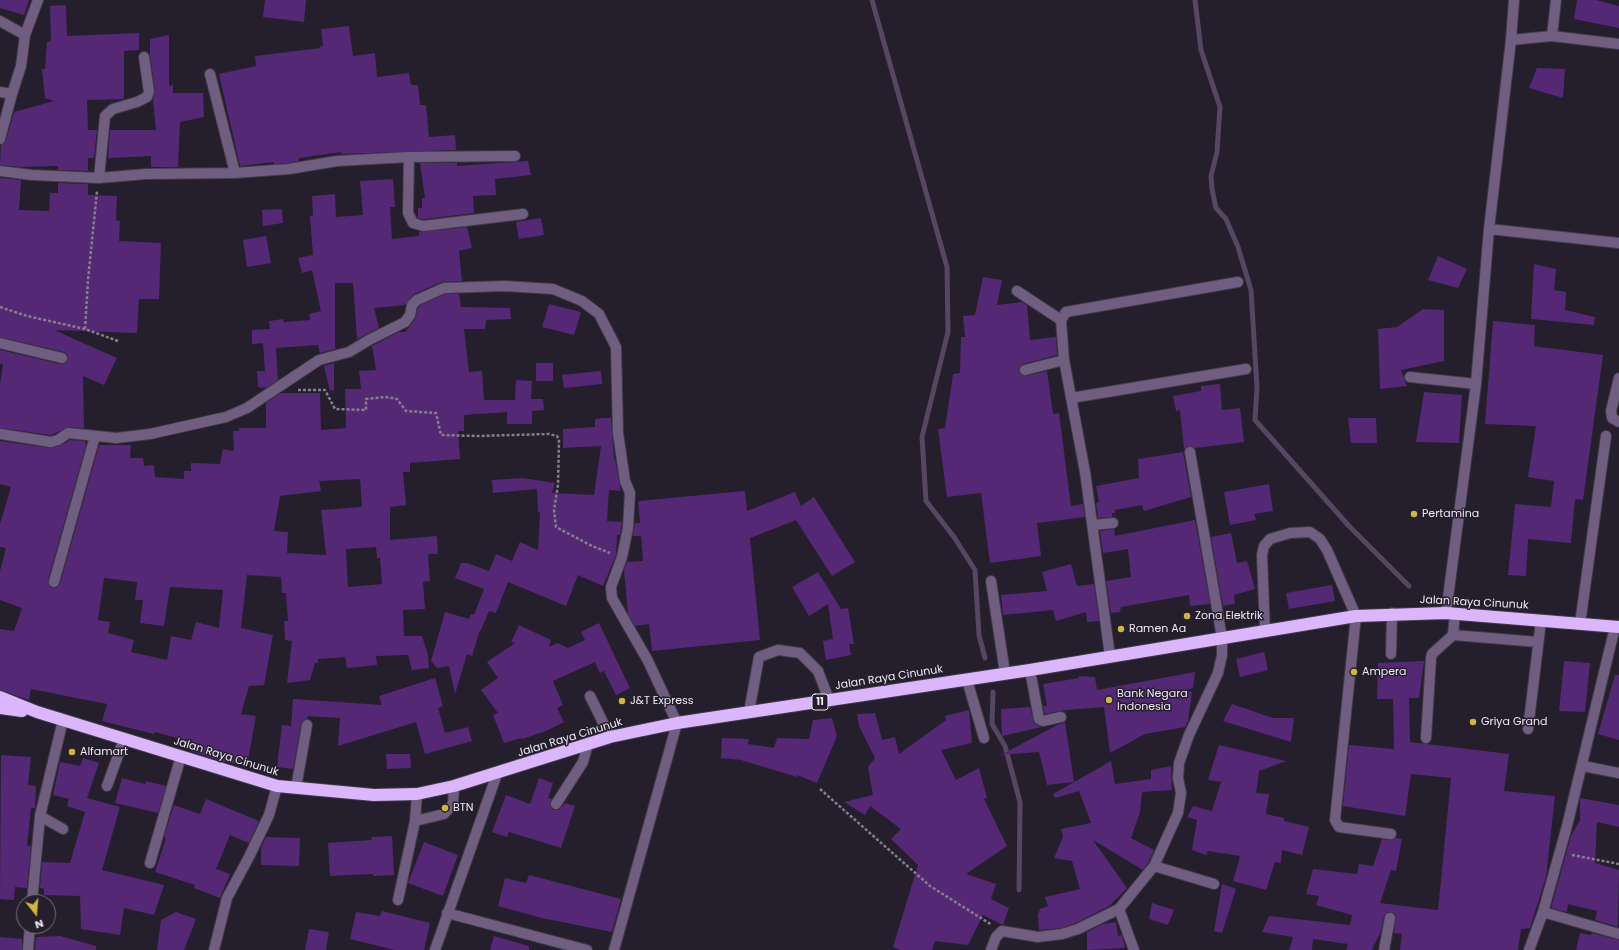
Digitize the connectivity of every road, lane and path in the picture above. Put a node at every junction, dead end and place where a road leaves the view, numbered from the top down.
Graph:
1 (38, 0) edge
2 (1514, 0) edge
3 (1556, 0) edge
4 (0, 21) edge
5 (25, 35) junction
6 (1552, 36) junction
7 (1512, 40) junction
8 (1619, 44) edge
9 (144, 57) dead end
10 (210, 74) dead end
11 (0, 92) edge
12 (12, 94) junction
13 (0, 138) edge
14 (515, 156) dead end
15 (409, 157) junction
16 (0, 171) edge
17 (235, 173) junction
18 (99, 178) junction
19 (523, 214) dead end
20 (1489, 229) junction
21 (1619, 243) edge
22 (1238, 282) dead end
23 (1017, 291) dead end
24 (0, 308) edge
25 (1061, 320) junction
26 (85, 329) junction
27 (118, 341) dead end
28 (0, 343) edge
29 (62, 358) dead end
30 (1064, 360) junction
31 (1025, 370) dead end
32 (1246, 370) dead end
33 (1410, 377) dead end
34 (1619, 378) edge
35 (1476, 384) junction
36 (276, 390) junction
37 (1071, 398) junction
38 (1619, 422) edge
39 (0, 434) edge
40 (95, 436) junction
41 (1606, 436) dead end
42 (1190, 452) dead end
43 (1113, 523) dead end
44 (1093, 525) junction
45 (622, 556) junction
46 (991, 581) dead end
47 (54, 582) dead end
48 (1392, 613) junction
49 (1450, 613) junction
50 (1356, 616) junction
51 (1541, 620) junction
52 (1580, 624) junction
53 (1617, 627) edge
54 (1265, 632) junction
55 (1453, 635) junction
56 (1222, 638) junction
57 (1538, 642) junction
58 (1391, 654) dead end
59 (1110, 656) junction
60 (1030, 670) junction
61 (1005, 673) junction
62 (967, 680) junction
63 (590, 696) dead end
64 (0, 697) edge
65 (829, 700) junction
66 (0, 708) edge
67 (37, 712) junction
68 (749, 712) junction
69 (1062, 718) dead end
70 (63, 720) junction
71 (677, 723) junction
72 (307, 725) dead end
73 (1528, 729) dead end
74 (610, 737) junction
75 (984, 738) dead end
76 (1426, 738) dead end
77 (124, 739) junction
78 (588, 744) junction
79 (181, 756) junction
80 (1583, 766) junction
81 (497, 774) junction
82 (1619, 774) edge
83 (107, 786) dead end
84 (277, 786) junction
85 (454, 786) junction
86 (296, 788) junction
87 (820, 789) dead end
88 (417, 794) junction
89 (556, 804) dead end
90 (40, 816) junction
91 (415, 821) junction
92 (63, 829) dead end
93 (1391, 834) dead end
94 (1559, 852) junction
95 (150, 863) dead end
96 (1619, 864) edge
97 (1154, 866) junction
98 (1214, 884) dead end
99 (33, 894) edge
100 (398, 900) dead end
101 (1119, 909) junction
102 (1543, 912) junction
103 (447, 913) junction
104 (1390, 918) dead end
105 (1002, 931) junction
106 (29, 934) edge
107 (1619, 934) edge
108 (28, 950) edge
109 (214, 950) edge
110 (435, 950) edge
111 (586, 950) edge
112 (614, 950) edge
113 (991, 950) edge
114 (1134, 950) edge
115 (1384, 950) edge
116 (1529, 950) edge

1 - 5 street
2 - 7 street
3 - 6 street
4 - 5 street
5 - 12 street
6 - 7 street
6 - 8 street
7 - 20 street
9 - 18 street
10 - 17 street
11 - 12 street
12 - 13 street
14 - 15 street
15 - 17 street
15 - 19 street
16 - 18 street
17 - 18 street
18 - 26 path
20 - 21 street
20 - 35 street
22 - 25 street
23 - 25 street
24 - 26 path
25 - 30 street
26 - 27 path
28 - 29 street
30 - 31 street
30 - 37 street
32 - 37 street
33 - 35 street
34 - 38 street
35 - 49 street
36 - 40 street
36 - 45 path
36 - 45 street
37 - 44 street
39 - 40 street
40 - 47 street
41 - 52 street
42 - 56 street
43 - 44 street
44 - 59 street
45 - 71 street
46 - 61 street
48 - 49 highway, Jalan Raya Cinunuk / 11
48 - 50 highway, Jalan Raya Cinunuk / 11
48 - 58 street
49 - 51 highway, Jalan Raya Cinunuk / 11
49 - 55 street
50 - 54 highway, Jalan Raya Cinunuk / 11
50 - 54 street
50 - 93 street
51 - 52 highway, Jalan Raya Cinunuk / 11
51 - 57 street
52 - 53 highway, Jalan Raya Cinunuk / 11
53 - 80 street
54 - 56 highway, Jalan Raya Cinunuk / 11
55 - 57 street
55 - 76 street
56 - 59 highway, Jalan Raya Cinunuk / 11
56 - 97 street
57 - 73 street
59 - 60 highway, Jalan Raya Cinunuk / 11
60 - 61 highway, Jalan Raya Cinunuk / 11
60 - 69 street
61 - 62 highway, Jalan Raya Cinunuk / 11
62 - 65 highway, Jalan Raya Cinunuk / 11
62 - 75 street
63 - 74 street
64 - 67 highway, 11
65 - 68 highway, Jalan Raya Cinunuk / 11
65 - 68 street
66 - 67 highway, 11
67 - 70 highway, Jalan Raya Cinunuk / 11
68 - 71 highway, Jalan Raya Cinunuk / 11
70 - 77 highway, Jalan Raya Cinunuk / 11
70 - 90 street
71 - 74 highway, Jalan Raya Cinunuk / 11
71 - 112 street
72 - 86 street
74 - 78 highway, Jalan Raya Cinunuk / 11
77 - 79 highway, Jalan Raya Cinunuk / 11
77 - 83 street
78 - 81 highway, Jalan Raya Cinunuk / 11
78 - 89 street
79 - 84 highway, Jalan Raya Cinunuk / 11
79 - 95 street
80 - 82 street
80 - 94 street
81 - 85 highway, Jalan Raya Cinunuk / 11
81 - 103 street
84 - 86 highway, Jalan Raya Cinunuk / 11
84 - 109 street
85 - 88 highway, Jalan Raya Cinunuk / 11
85 - 91 street
86 - 88 highway, Jalan Raya Cinunuk / 11
87 - 105 path
88 - 91 street
90 - 92 street
90 - 99 street
91 - 100 street
94 - 96 path
94 - 102 street
97 - 98 street
97 - 101 street
101 - 105 street
101 - 114 street
102 - 107 street
102 - 116 street
103 - 110 street
103 - 111 street
104 - 115 street
105 - 113 street
106 - 108 street

